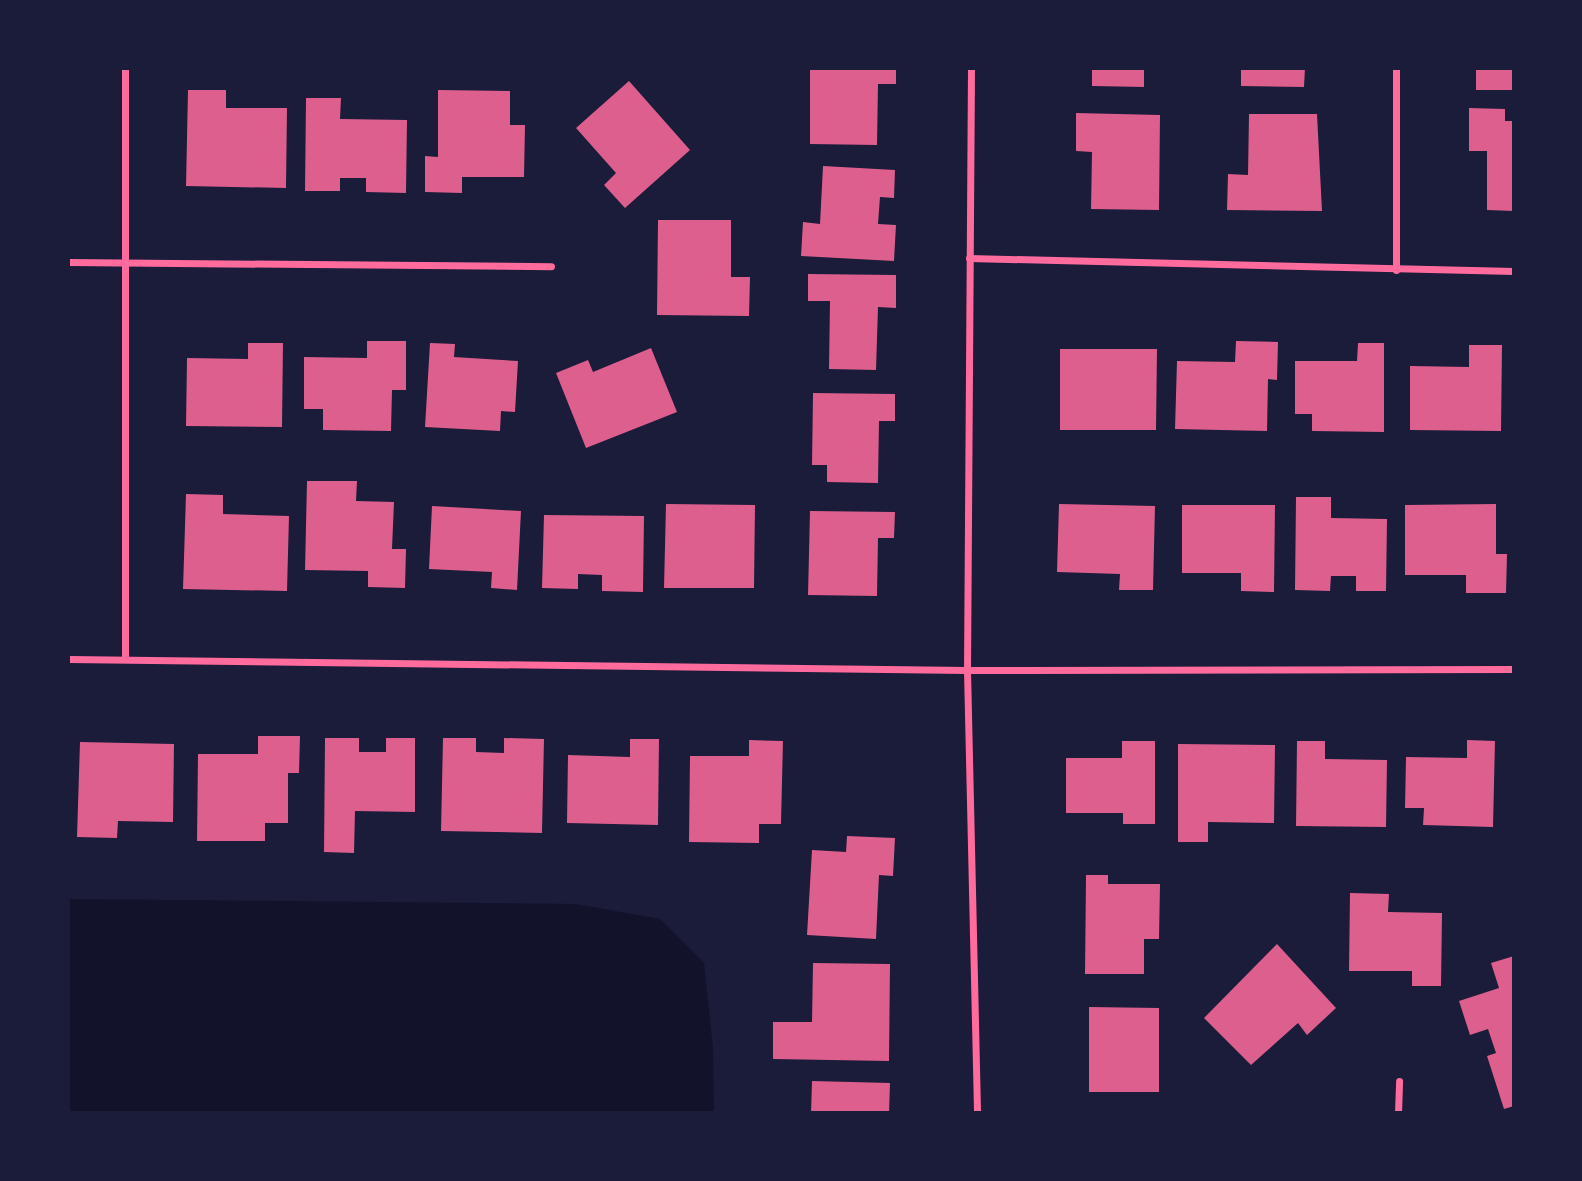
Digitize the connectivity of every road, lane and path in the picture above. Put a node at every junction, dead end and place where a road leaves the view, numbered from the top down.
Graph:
1 (125, 68) edge
2 (971, 68) edge
3 (1396, 68) edge
4 (969, 258) junction
5 (68, 261) edge
6 (122, 263) junction
7 (551, 266) dead end
8 (1396, 270) junction
9 (1514, 271) edge
10 (68, 659) edge
11 (125, 659) junction
12 (1514, 669) edge
13 (967, 670) junction
14 (1399, 1081) dead end
15 (977, 1113) edge
16 (1398, 1113) edge

1 - 6 street
2 - 4 street
3 - 8 street
4 - 8 street
4 - 13 street
5 - 6 street
6 - 7 street
6 - 11 street
8 - 9 street
10 - 11 street
11 - 13 street
12 - 13 street
13 - 15 street
14 - 16 street

